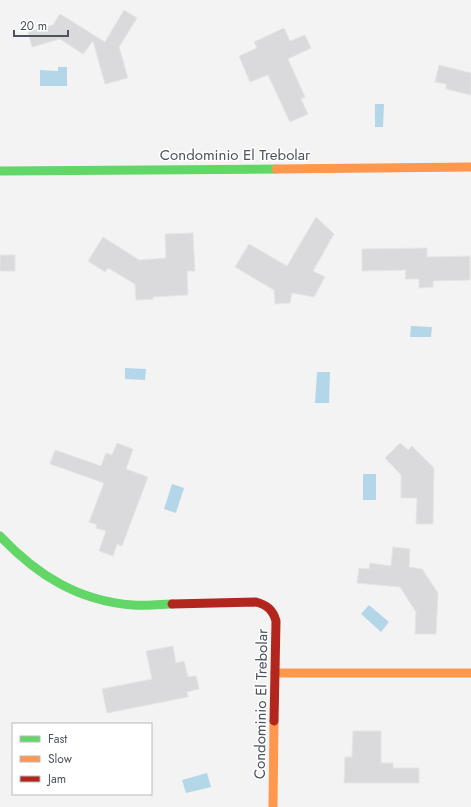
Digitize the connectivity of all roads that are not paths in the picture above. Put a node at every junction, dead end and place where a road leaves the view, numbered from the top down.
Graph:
1 (471, 167) edge
2 (0, 171) edge
3 (0, 536) edge
4 (275, 673) junction
5 (471, 673) edge
6 (273, 807) edge

1 - 2 street, Condominio El Trebolar
3 - 4 street, Condominio El Trebolar
4 - 5 street
4 - 6 street, Condominio El Trebolar

